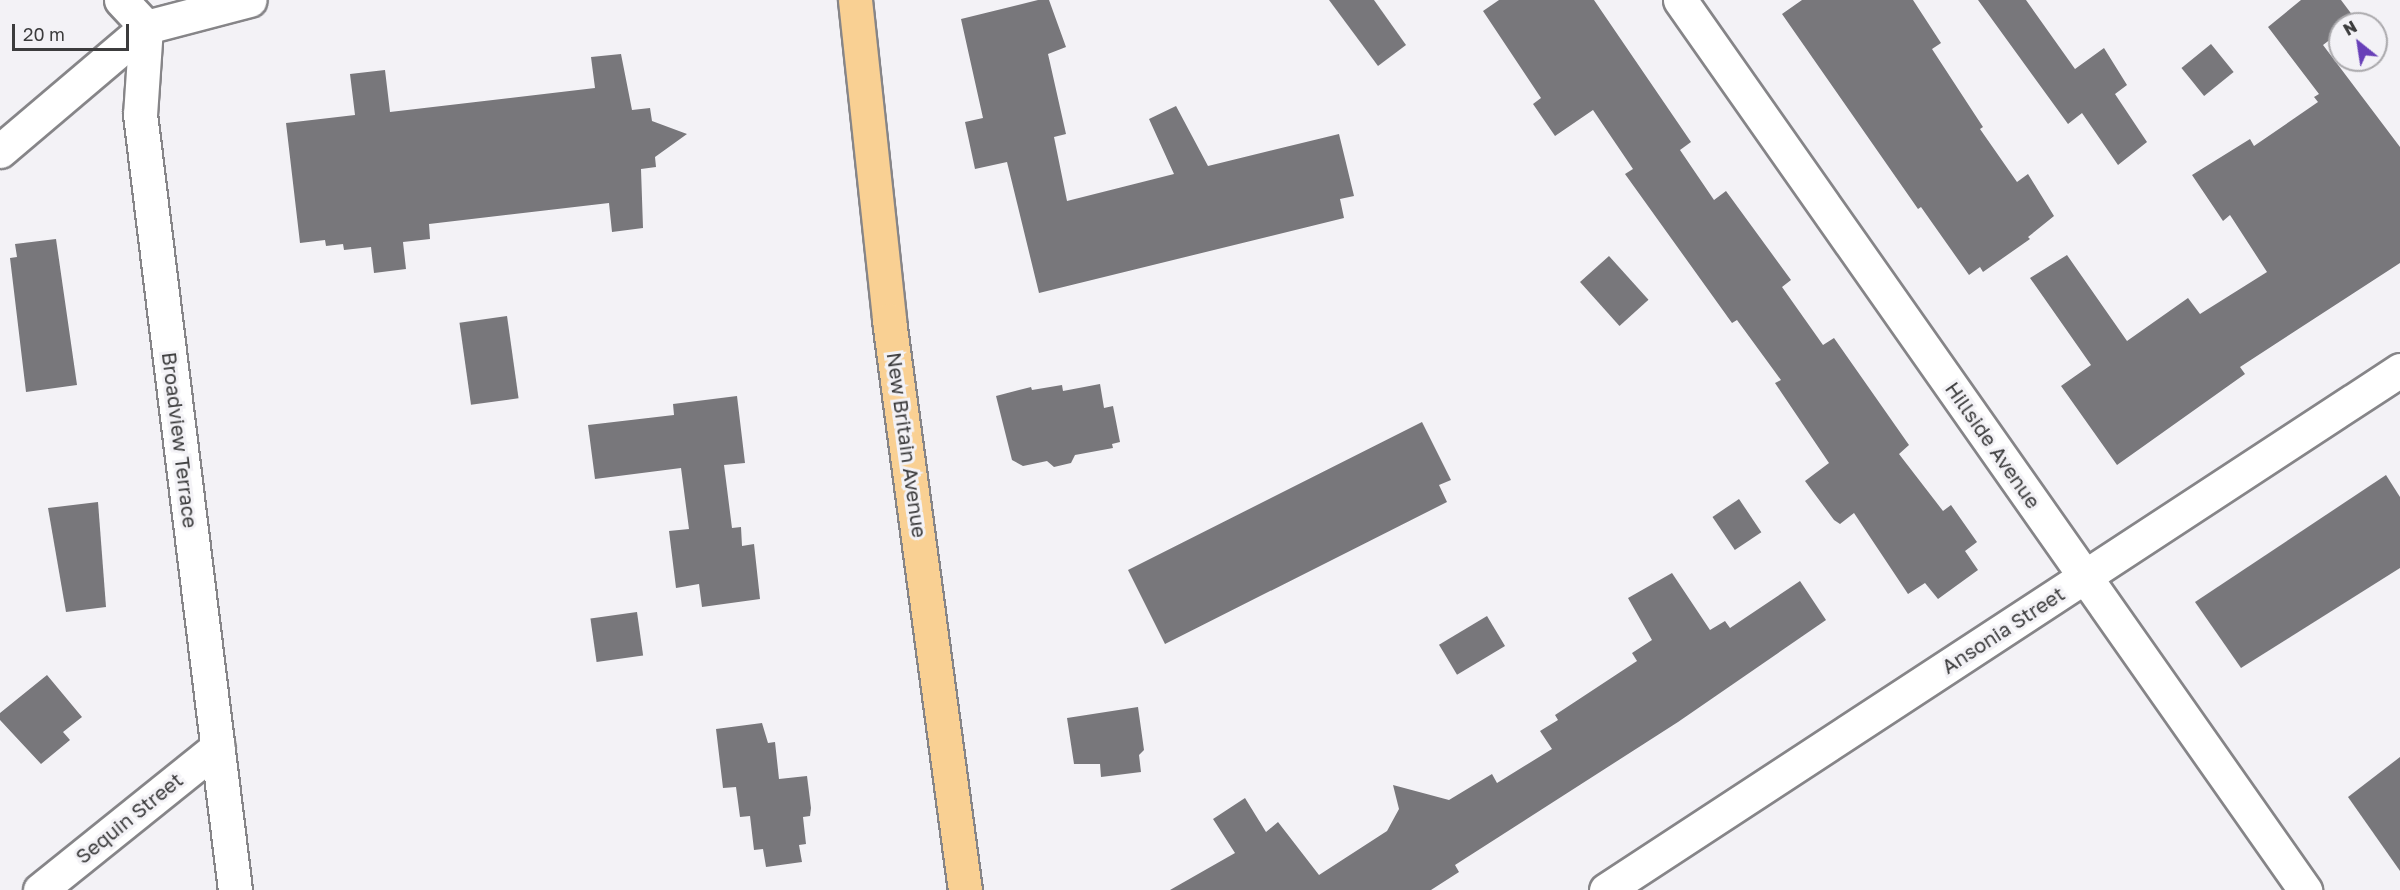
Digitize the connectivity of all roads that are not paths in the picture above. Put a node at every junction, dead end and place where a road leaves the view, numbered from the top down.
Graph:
1 (121, 0) edge
2 (250, 0) edge
3 (855, 0) edge
4 (1680, 0) edge
5 (146, 27) junction
6 (0, 151) edge
7 (2400, 370) edge
8 (2085, 576) junction
9 (218, 747) junction
10 (40, 890) edge
11 (235, 890) edge
12 (965, 890) edge
13 (1606, 890) edge
14 (2305, 890) edge

1 - 5 street
2 - 5 street
3 - 12 main road, New Britain Avenue
4 - 8 street, Hillside Avenue
5 - 6 street
5 - 9 street, Broadview Terrace
7 - 8 street, Ansonia Street
8 - 13 street, Ansonia Street
8 - 14 street, Hillside Avenue
9 - 10 street, Sequin Street
9 - 11 street, Broadview Terrace

